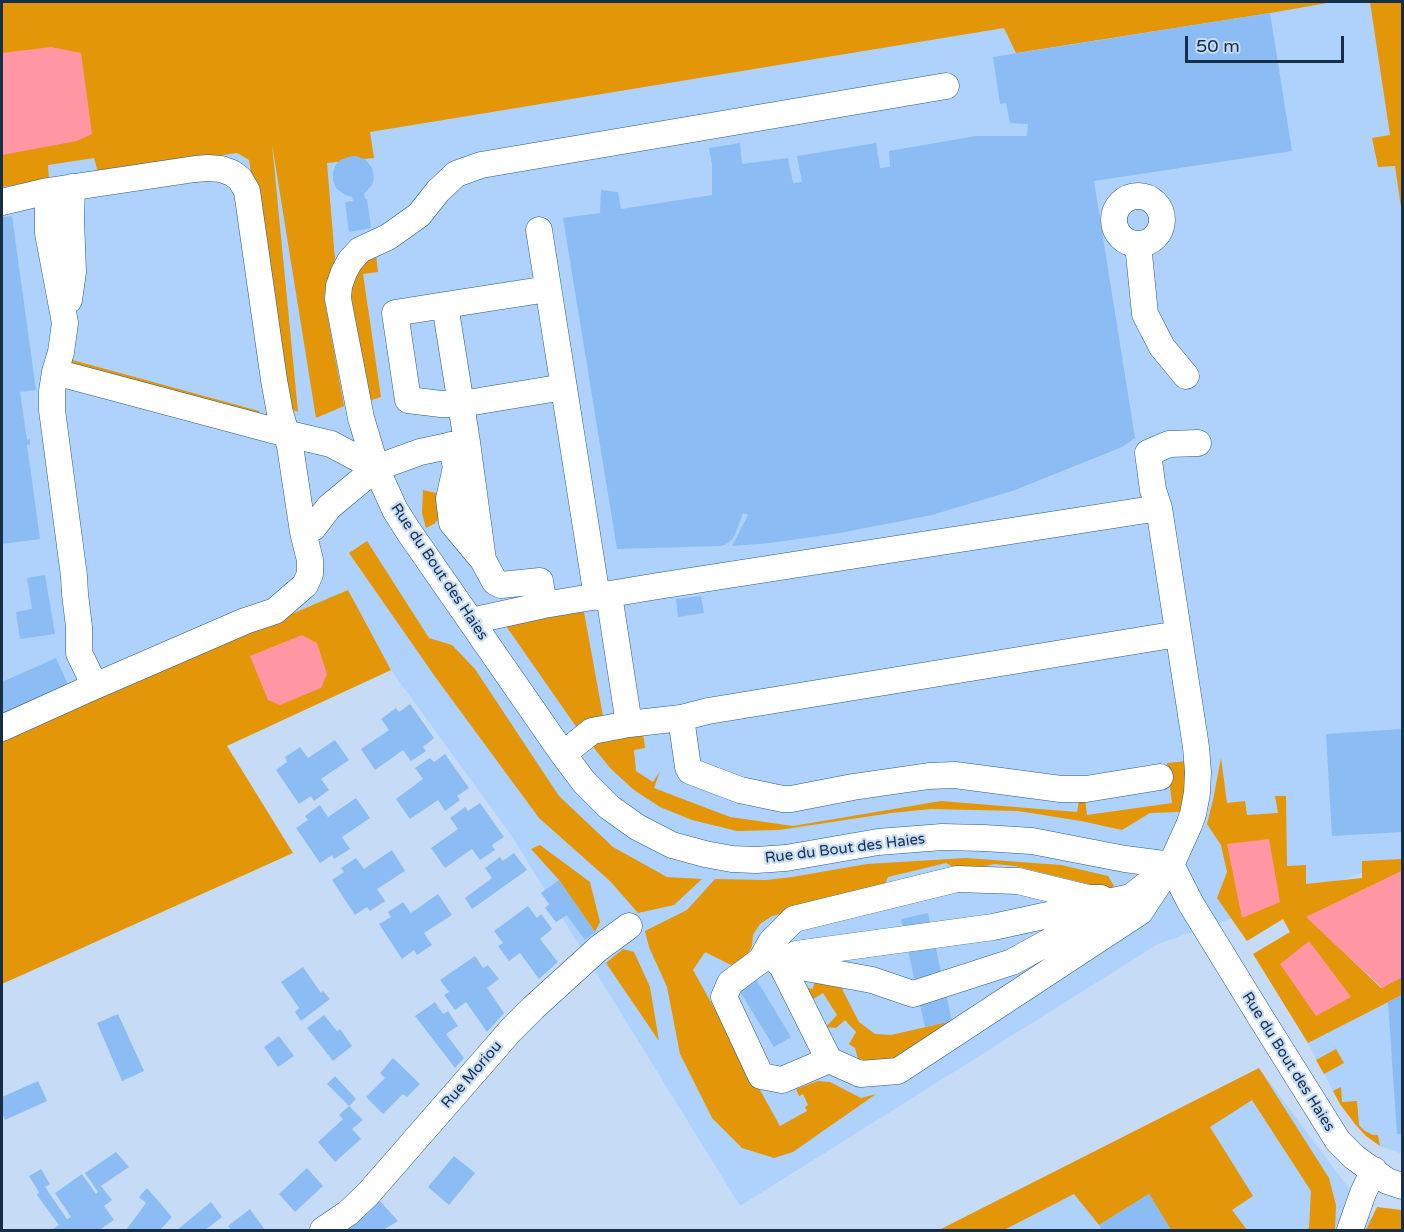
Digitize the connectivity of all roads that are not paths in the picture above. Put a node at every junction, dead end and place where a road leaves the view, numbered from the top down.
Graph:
1 (946, 86) dead end
2 (60, 189) junction
3 (2, 202) edge
4 (539, 230) dead end
5 (1138, 244) dead end
6 (548, 289) junction
7 (445, 305) junction
8 (55, 372) junction
9 (1186, 376) dead end
10 (564, 387) junction
11 (461, 404) junction
12 (286, 433) junction
13 (1198, 443) dead end
14 (459, 444) junction
15 (376, 468) junction
16 (1159, 508) junction
17 (303, 532) junction
18 (603, 596) junction
19 (544, 605) junction
20 (471, 621) junction
21 (1178, 634) junction
22 (95, 687) junction
23 (681, 718) junction
24 (629, 724) junction
25 (2, 728) edge
26 (563, 754) junction
27 (1160, 777) dead end
28 (1171, 865) junction
29 (1131, 897) junction
30 (629, 926) dead end
31 (771, 955) junction
32 (829, 1060) junction
33 (1374, 1170) junction
34 (1402, 1174) edge
35 (1402, 1186) edge
36 (323, 1230) edge
37 (1350, 1230) edge

1 - 15 street, Rue du Bout des Haies
2 - 3 street
2 - 8 street
2 - 12 street
4 - 6 street
5 - 9 street
6 - 7 street
6 - 10 street
7 - 11 street
7 - 11 street
8 - 12 street
8 - 22 street
10 - 11 street
10 - 18 street
11 - 14 street
12 - 15 street
12 - 17 street
13 - 16 street
14 - 15 street
14 - 19 street
15 - 17 street
15 - 20 street, Rue du Bout des Haies
16 - 18 street
16 - 21 street
17 - 22 street
18 - 19 street
18 - 24 street
19 - 20 street
20 - 26 street, Rue du Bout des Haies
21 - 23 street
21 - 28 street
22 - 25 street
23 - 24 street
23 - 27 street
24 - 26 street
26 - 28 street, Rue du Bout des Haies
28 - 29 street
28 - 32 street
28 - 33 street, Rue du Bout des Haies
29 - 31 street
29 - 31 street
29 - 31 street
30 - 36 street, Rue Moriou
31 - 32 street
31 - 32 street
33 - 34 street, Rue du Bout des Haies
33 - 35 street, Rue du Bout des Haies
33 - 37 street

